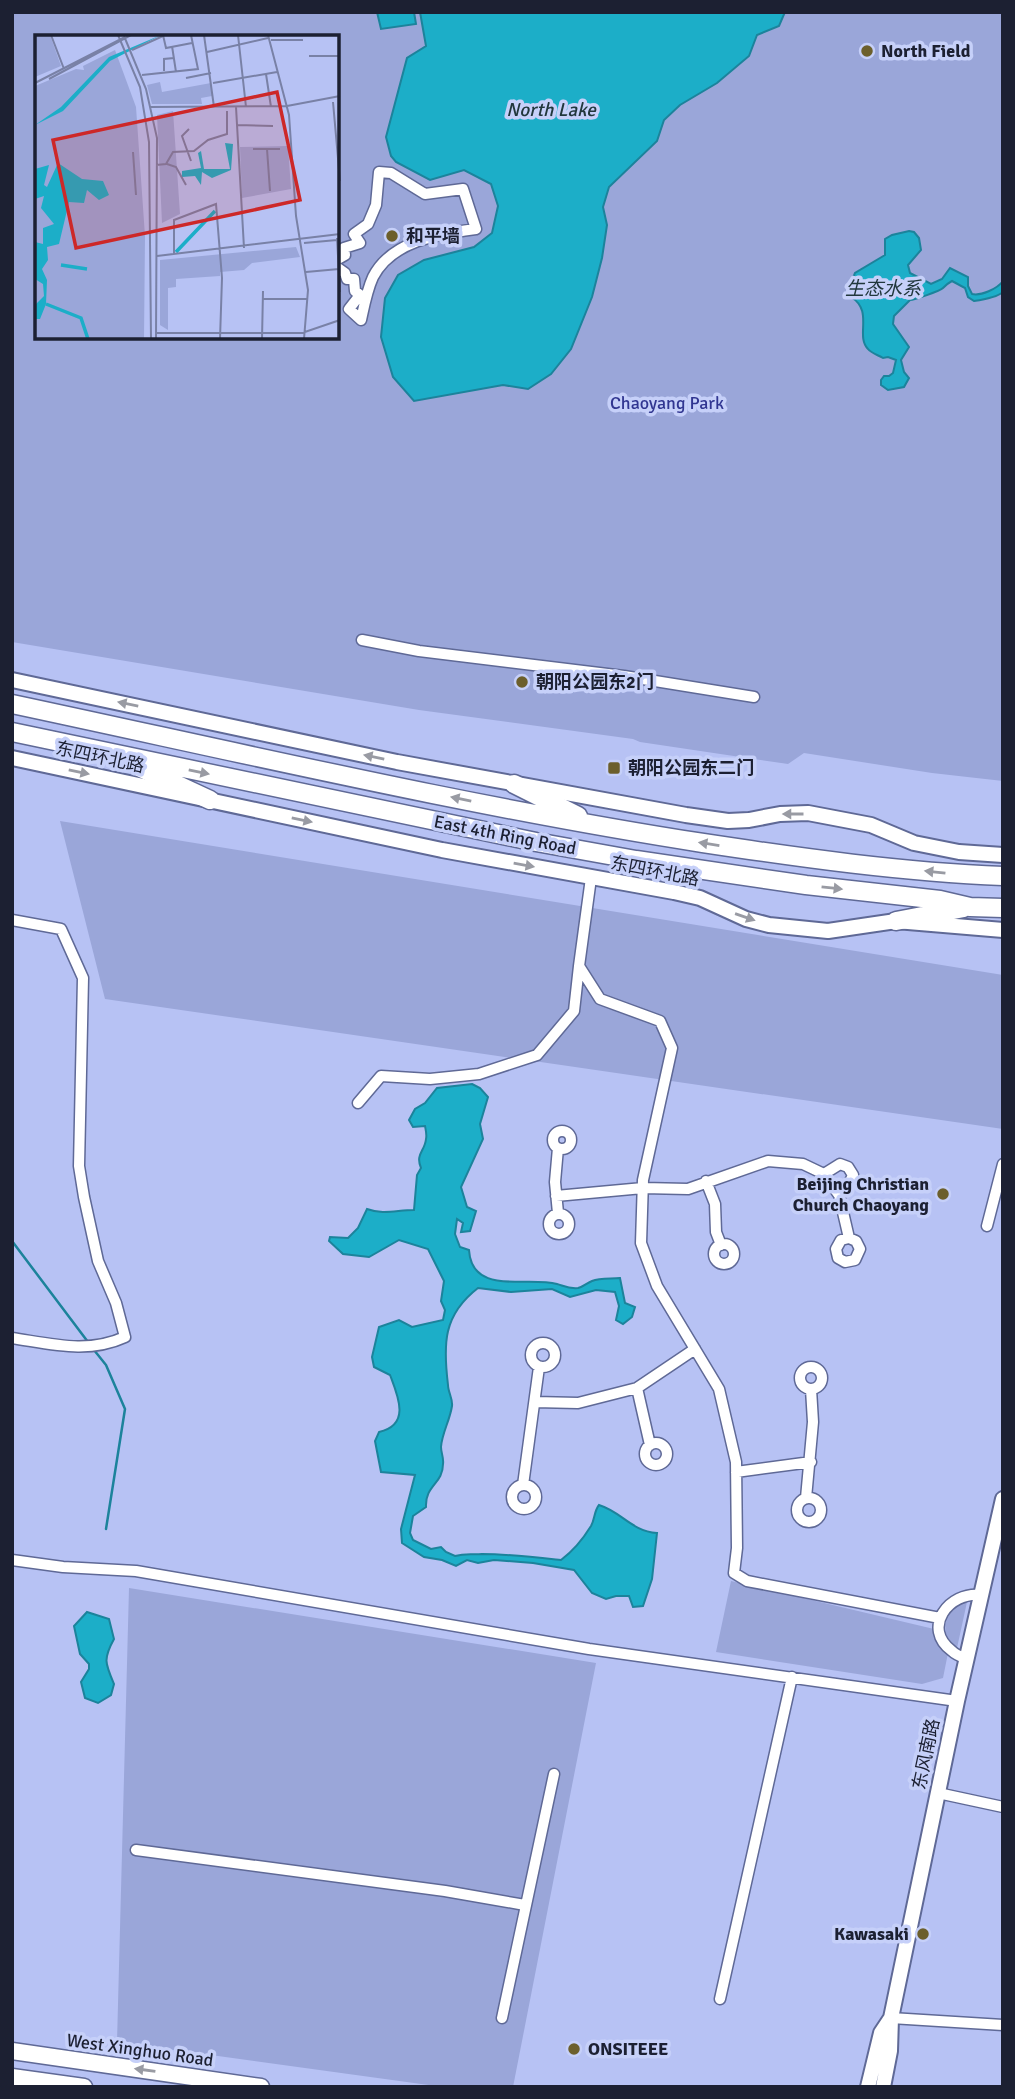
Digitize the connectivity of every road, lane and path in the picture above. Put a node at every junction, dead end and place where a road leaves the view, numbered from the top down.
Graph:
1 (340, 258) edge
2 (340, 269) edge
3 (362, 640) dead end
4 (12, 680) edge
5 (754, 697) dead end
6 (12, 705) edge
7 (12, 732) edge
8 (110, 753) junction
9 (12, 758) edge
10 (514, 784) junction
11 (210, 800) junction
12 (600, 827) junction
13 (1003, 855) edge
14 (1003, 876) edge
15 (591, 878) junction
16 (970, 907) junction
17 (1003, 908) edge
18 (12, 920) edge
19 (896, 921) junction
20 (1003, 930) edge
21 (579, 966) junction
22 (358, 1103) dead end
23 (558, 1148) dead end
24 (1003, 1164) edge
25 (824, 1174) junction
26 (706, 1181) junction
27 (643, 1188) junction
28 (839, 1195) junction
29 (556, 1196) junction
30 (558, 1213) dead end
31 (987, 1226) dead end
32 (849, 1238) dead end
33 (721, 1245) dead end
34 (12, 1338) edge
35 (695, 1349) junction
36 (539, 1367) dead end
37 (637, 1388) junction
38 (811, 1389) dead end
39 (535, 1402) junction
40 (650, 1445) dead end
41 (811, 1462) junction
42 (736, 1472) junction
43 (523, 1485) dead end
44 (806, 1498) dead end
45 (1002, 1504) edge
46 (12, 1560) edge
47 (981, 1595) junction
48 (940, 1618) junction
49 (967, 1659) junction
50 (792, 1678) junction
51 (957, 1701) junction
52 (554, 1774) dead end
53 (938, 1793) junction
54 (1003, 1807) edge
55 (136, 1850) dead end
56 (525, 1905) junction
57 (720, 2000) dead end
58 (502, 2018) dead end
59 (891, 2018) junction
60 (1003, 2025) edge
61 (12, 2051) edge
62 (12, 2077) edge
63 (84, 2087) edge
64 (261, 2087) edge
65 (868, 2087) edge
66 (883, 2087) edge

1 - 2 street
3 - 5 street
10 -> 4 street
12 -> 6 highway, East 4th Ring Road
7 - 8 highway, East 4th Ring Road
8 - 11 highway
8 -> 16 highway, East 4th Ring Road
9 -> 11 street, 东四环北路
10 - 12 highway
13 -> 10 street
11 -> 15 street, 东四环北路
14 -> 12 highway, East 4th Ring Road
15 -> 19 street, 东四环北路
15 - 21 street
16 - 17 highway, East 4th Ring Road
16 - 19 highway
18 - 34 street
19 - 20 street, 东四环北路
21 - 22 street
21 - 27 street
23 - 29 street
24 - 31 street
25 - 26 street
25 - 28 street
25 - 28 street
26 - 27 street
26 - 33 street
27 - 29 street
27 - 35 street
28 - 32 street
29 - 30 street
35 - 37 street
35 - 42 street
36 - 39 street
37 - 39 street
37 - 40 street
38 - 41 street
39 - 43 street
41 - 42 street
41 - 44 street
42 - 48 street
45 - 47 street, 东风南路
46 - 50 street
47 - 48 street
47 - 49 street, 东风南路
48 - 49 street
49 - 51 street, 东风南路
50 - 51 street
50 - 57 street
51 - 53 street, 东风南路
52 - 56 street
53 - 54 street
53 - 59 street, 东风南路
55 - 56 street
56 - 58 street
59 - 60 street
59 - 65 street, 东风南路
59 - 66 street, 东风南路
64 -> 61 main road, West Xinghuo Road
62 - 63 main road

